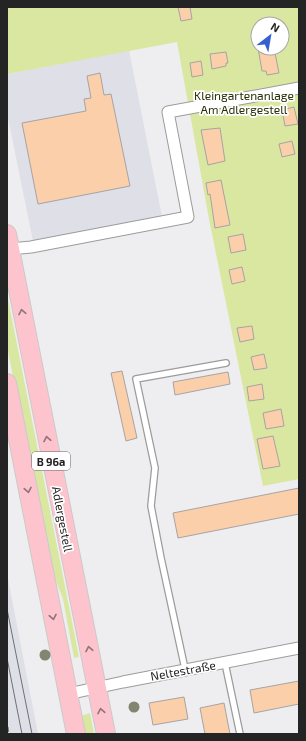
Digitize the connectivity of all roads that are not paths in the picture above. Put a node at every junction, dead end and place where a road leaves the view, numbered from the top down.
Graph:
1 (299, 88) edge
2 (8, 242) edge
3 (226, 363) dead end
4 (7, 383) edge
5 (299, 648) edge
6 (225, 663) junction
7 (185, 669) junction
8 (97, 687) junction
9 (68, 694) junction
10 (76, 734) edge
11 (106, 734) edge
12 (240, 734) edge

1 - 2 street
8 -> 2 main road, Adlergestell / B 96a
3 - 7 lane
4 -> 9 main road, B 96a
5 - 6 street, Neltestraße
6 - 7 street, Neltestraße
6 - 12 lane
7 - 8 street, Neltestraße
8 - 9 street, Neltestraße
11 -> 8 main road, Adlergestell / B 96a
9 - 10 main road, B 96a

